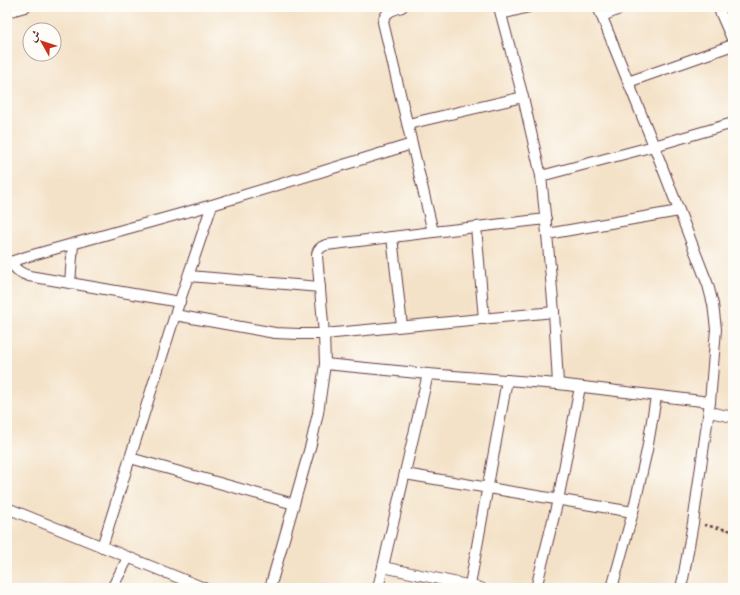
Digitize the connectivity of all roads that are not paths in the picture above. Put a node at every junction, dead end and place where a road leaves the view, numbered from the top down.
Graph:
1 (25, 7) edge
2 (402, 7) edge
3 (529, 7) edge
4 (625, 7) edge
5 (718, 7) edge
6 (500, 11) edge
7 (7, 12) edge
8 (600, 12) edge
9 (733, 41) edge
10 (733, 45) edge
11 (628, 82) junction
12 (523, 96) junction
13 (733, 123) edge
14 (408, 124) junction
15 (412, 144) junction
16 (654, 146) junction
17 (541, 176) junction
18 (212, 205) junction
19 (679, 211) junction
20 (546, 219) junction
21 (476, 227) junction
22 (433, 232) junction
23 (547, 234) junction
24 (392, 237) junction
25 (73, 244) junction
26 (9, 263) edge
27 (189, 276) junction
28 (70, 283) junction
29 (320, 286) junction
30 (180, 302) junction
31 (554, 312) junction
32 (175, 315) junction
33 (484, 319) junction
34 (402, 326) junction
35 (324, 334) junction
36 (325, 364) junction
37 (428, 374) junction
38 (507, 380) junction
39 (558, 384) junction
40 (580, 387) junction
41 (656, 396) junction
42 (710, 407) junction
43 (733, 417) edge
44 (130, 458) junction
45 (405, 474) junction
46 (487, 488) junction
47 (558, 500) junction
48 (294, 504) junction
49 (7, 508) edge
50 (633, 512) junction
51 (102, 547) junction
52 (128, 558) junction
53 (383, 567) junction
54 (470, 586) junction
55 (112, 588) edge
56 (204, 588) edge
57 (270, 588) edge
58 (378, 588) edge
59 (482, 588) edge
60 (536, 588) edge
61 (612, 588) edge
62 (680, 588) edge

1 - 7 street
2 - 14 street
3 - 6 street
4 - 8 street
5 - 9 street
6 - 12 street
8 - 11 street
10 - 11 street
11 - 16 street
12 - 14 street
12 - 17 street
13 - 16 street
14 - 15 street
15 - 18 street
15 - 22 street
16 - 17 street
16 - 19 street
17 - 20 street
18 - 25 street
18 - 27 street
19 - 23 street
19 - 42 street
20 - 21 street
20 - 23 street
21 - 22 street
21 - 33 street
22 - 24 street
23 - 31 street
24 - 29 street
24 - 34 street
25 - 26 street
25 - 28 street
26 - 28 street
27 - 29 street
27 - 30 street
28 - 30 street
29 - 35 street
30 - 32 street
31 - 33 street
31 - 39 street
32 - 35 street
32 - 44 street
33 - 34 street
34 - 35 street
35 - 36 street
36 - 37 street
36 - 48 street
37 - 38 street
37 - 45 street
38 - 39 street
38 - 46 street
39 - 40 street
40 - 41 street
40 - 47 street
41 - 42 street
41 - 50 street
42 - 43 street
42 - 62 street
44 - 48 street
44 - 51 street
45 - 46 street
45 - 53 street
46 - 47 street
46 - 54 street
47 - 50 street
47 - 60 street
48 - 57 street
49 - 51 street
50 - 61 street
51 - 52 street
52 - 55 street
52 - 56 street
53 - 54 street
53 - 58 street
54 - 59 street

